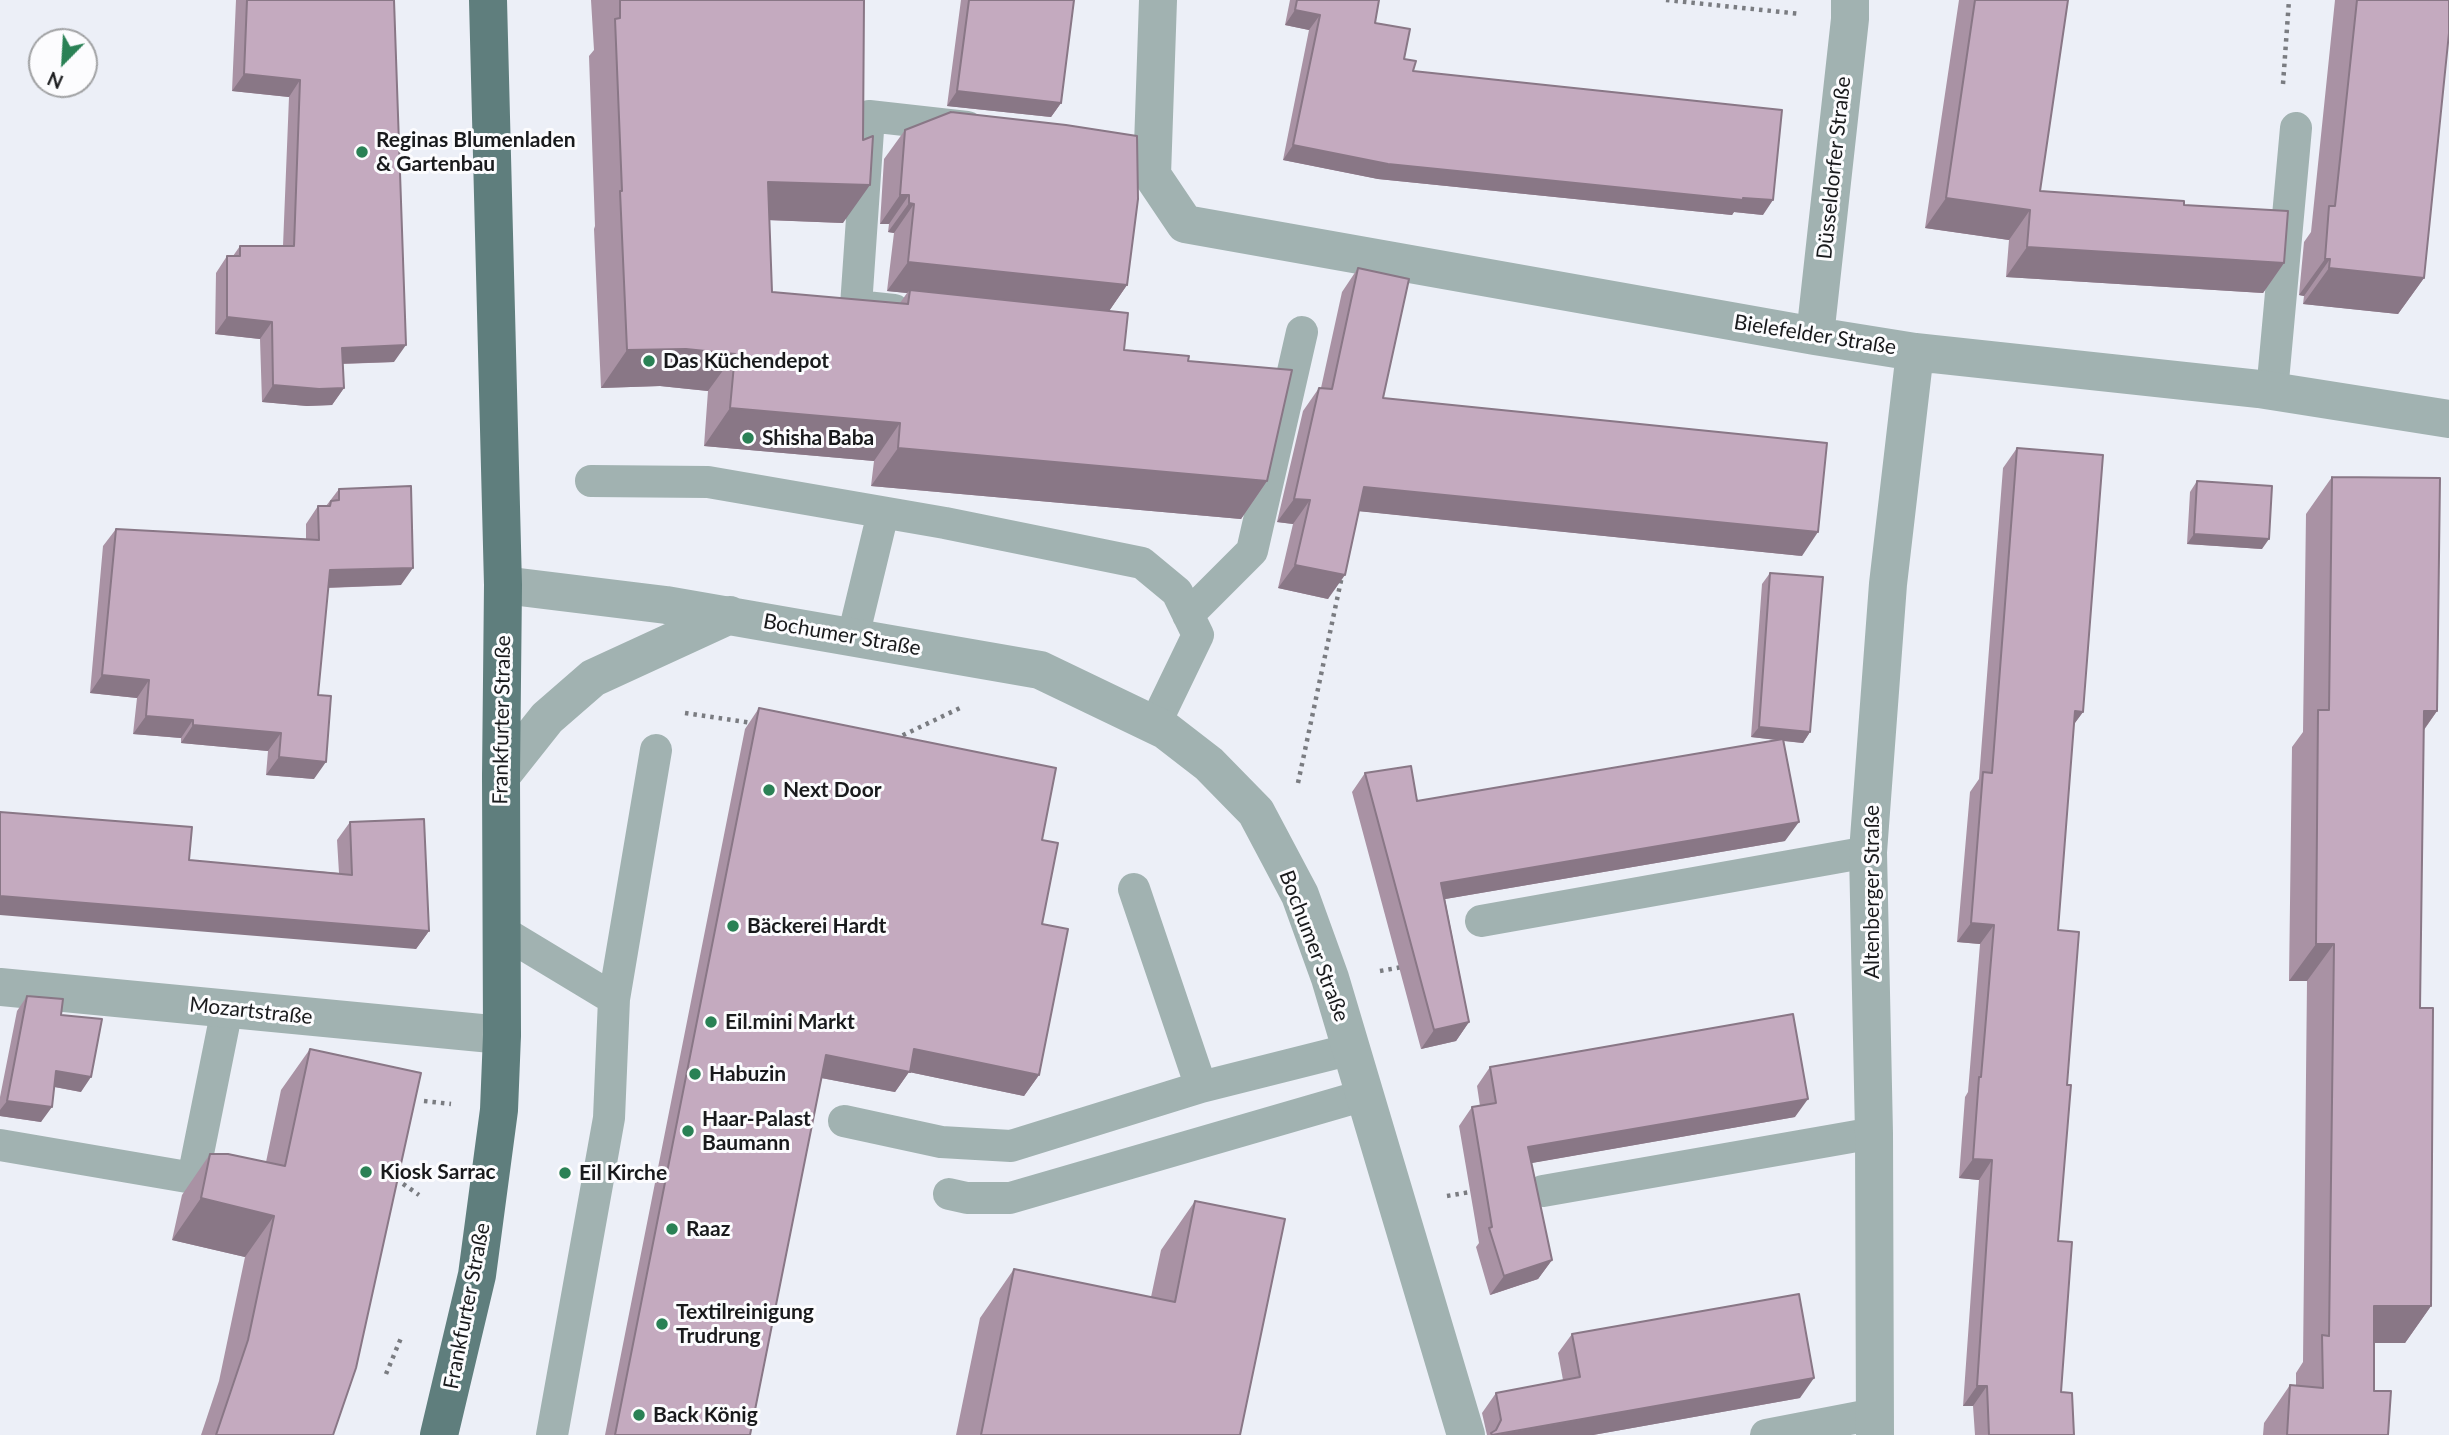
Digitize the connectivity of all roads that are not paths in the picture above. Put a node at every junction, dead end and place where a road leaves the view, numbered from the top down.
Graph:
1 (488, 0) edge
2 (1158, 0) edge
3 (1850, 9) edge
4 (2296, 128) road end
5 (990, 129) edge
6 (923, 313) edge
7 (1302, 332) dead end
8 (1815, 336) junction
9 (1915, 352) junction
10 (2272, 392) junction
11 (2449, 419) edge
12 (591, 481) dead end
13 (883, 513) junction
14 (503, 585) junction
15 (730, 615) junction
16 (1188, 615) junction
17 (853, 637) junction
18 (1154, 724) junction
19 (656, 750) dead end
20 (500, 776) junction
21 (1868, 852) junction
22 (1134, 889) dead end
23 (1481, 921) dead end
24 (503, 932) junction
25 (0, 987) edge
26 (614, 999) junction
27 (227, 1009) junction
28 (502, 1035) junction
29 (1352, 1049) junction
30 (1201, 1087) junction
31 (1365, 1095) junction
32 (844, 1121) dead end
33 (1874, 1133) junction
34 (0, 1145) edge
35 (1543, 1191) road end
36 (949, 1195) dead end
37 (1875, 1425) edge
38 (439, 1435) edge
39 (552, 1435) edge
40 (1466, 1435) edge
41 (1766, 1435) edge

1 - 14 main road, Frankfurter Straße
2 - 8 street, Bielefelder Straße
3 - 8 street, Düsseldorfer Straße
4 - 10 lane
5 - 6 lane
7 - 16 lane
8 - 9 street, Bielefelder Straße
9 - 10 street, Bielefelder Straße
9 - 21 street, Altenberger Straße
10 - 11 street, Bielefelder Straße
12 - 13 lane
13 - 16 lane
13 - 17 lane
14 - 15 street, Bochumer Straße
14 - 20 main road, Frankfurter Straße
15 - 17 street, Bochumer Straße
15 - 20 street
16 - 18 lane
17 - 18 street, Bochumer Straße
18 - 29 street, Bochumer Straße
19 - 26 lane
20 - 24 main road, Frankfurter Straße
21 - 23 lane
21 - 33 street, Altenberger Straße
22 - 30 lane
24 - 26 lane
24 - 28 main road, Frankfurter Straße
25 - 27 street, Mozartstraße
26 - 39 lane
27 - 28 street, Mozartstraße
27 - 34 lane
28 - 38 main road, Frankfurter Straße
29 - 30 lane
29 - 31 street, Bochumer Straße
30 - 32 lane
31 - 36 lane
31 - 40 street, Bochumer Straße
33 - 35 lane
33 - 37 street, Altenberger Straße
37 - 41 lane

